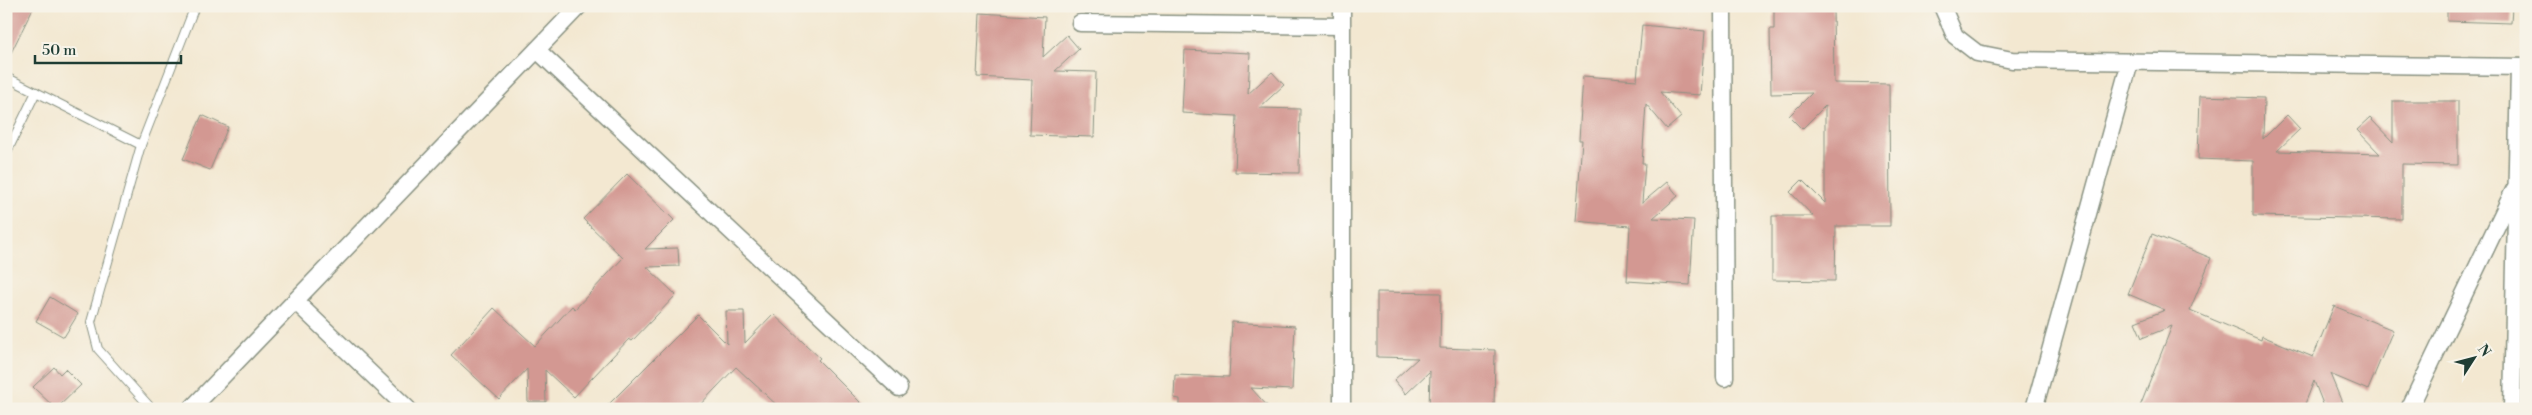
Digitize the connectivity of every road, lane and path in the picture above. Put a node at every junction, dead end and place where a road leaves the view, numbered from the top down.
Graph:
1 (195, 6) edge
2 (579, 6) edge
3 (1342, 6) edge
4 (1724, 6) edge
5 (1942, 6) edge
6 (1080, 23) dead end
7 (1342, 26) junction
8 (537, 50) junction
9 (2130, 62) junction
10 (2522, 67) edge
11 (6, 78) edge
12 (36, 92) junction
13 (141, 145) junction
14 (6, 154) edge
15 (2516, 186) junction
16 (295, 301) junction
17 (1725, 378) dead end
18 (899, 388) dead end
19 (152, 409) edge
20 (192, 409) edge
21 (408, 409) edge
22 (1342, 409) edge
23 (2034, 409) edge
24 (2409, 409) edge
25 (2512, 409) edge

1 - 13 lane
2 - 8 street
3 - 7 street
4 - 17 street
5 - 9 street
6 - 7 street
7 - 22 street
8 - 16 street
8 - 18 street
9 - 10 street
9 - 23 street
10 - 15 street
11 - 12 lane
12 - 13 lane
12 - 14 lane
13 - 19 lane
15 - 24 street
15 - 25 street
16 - 20 street
16 - 21 street

